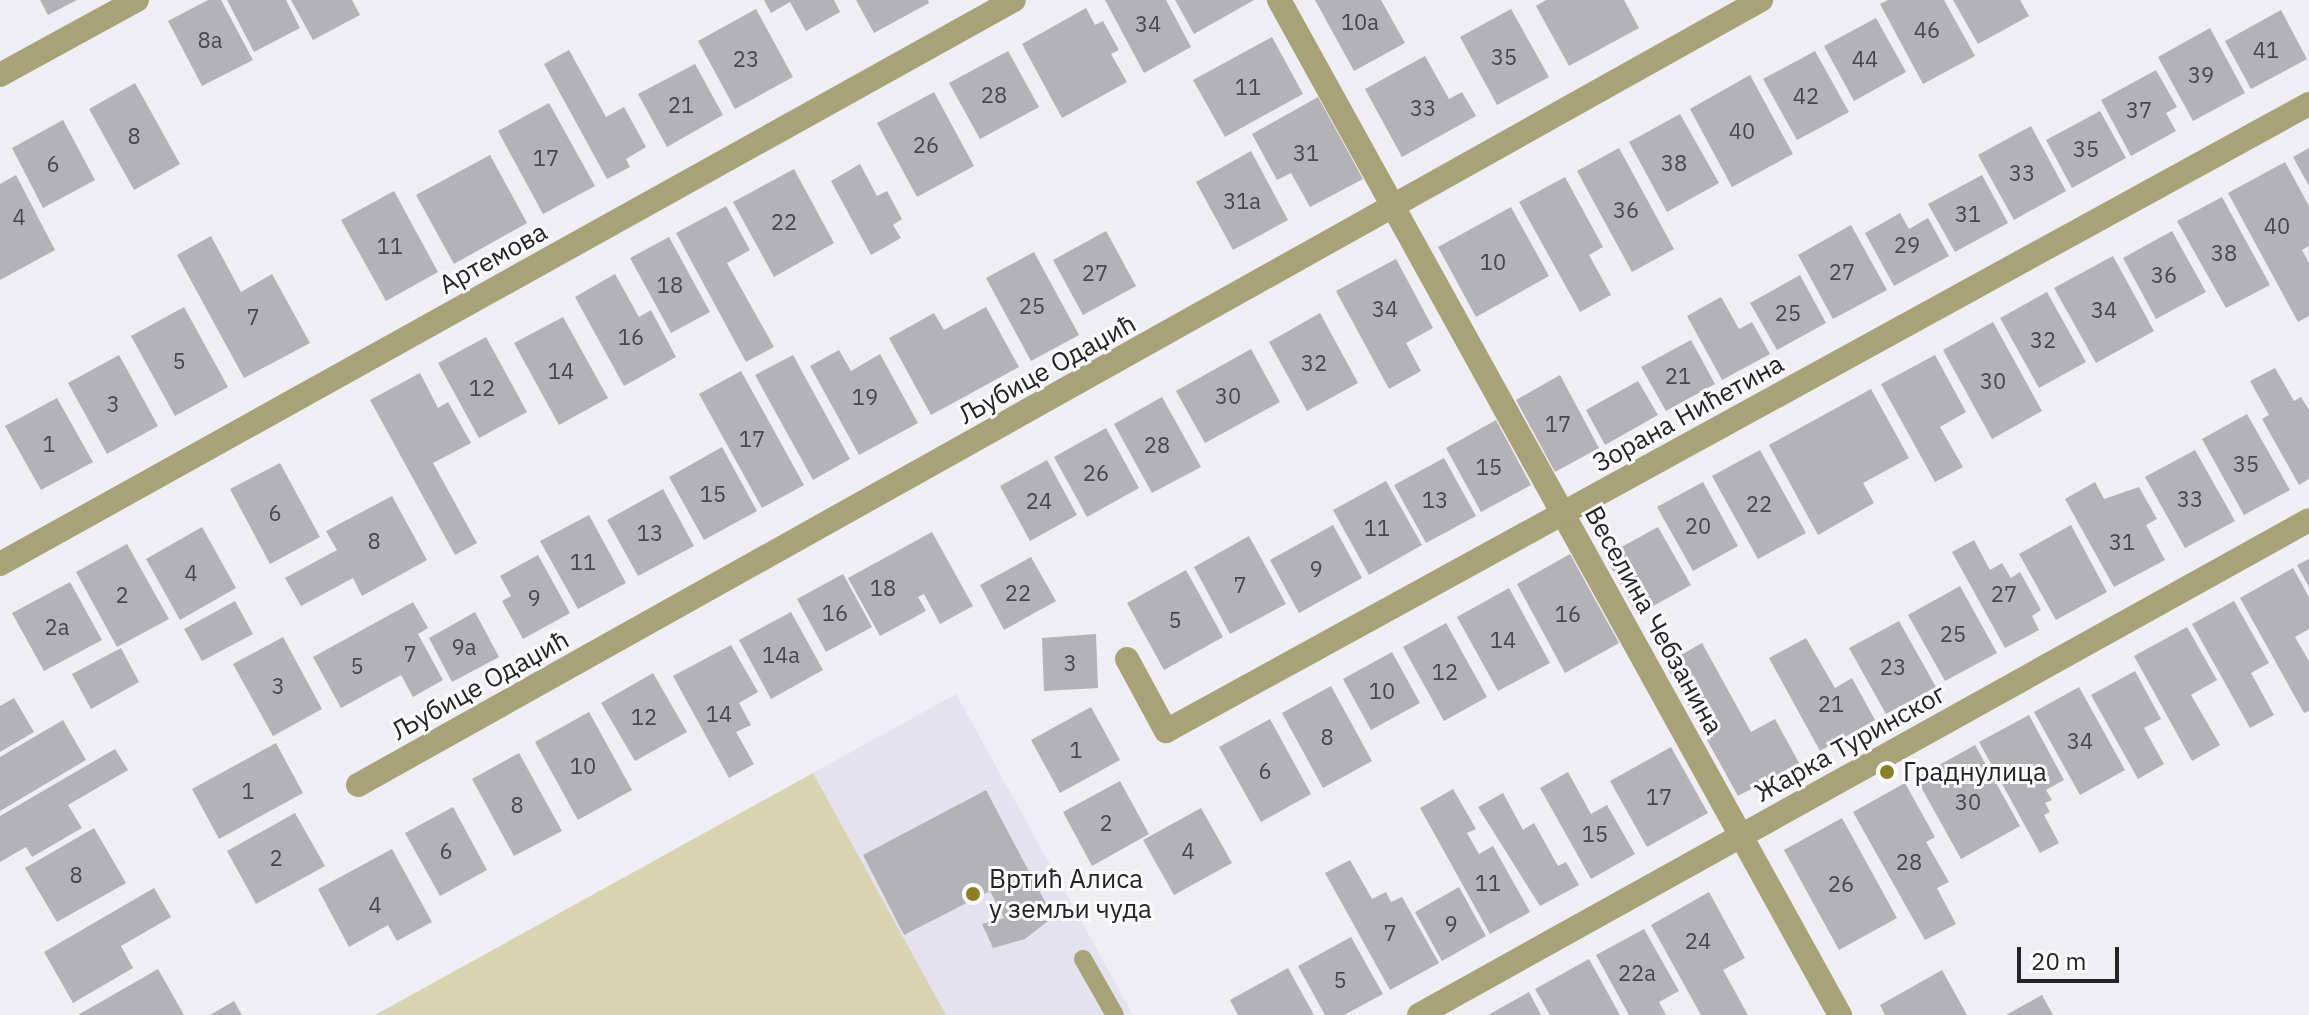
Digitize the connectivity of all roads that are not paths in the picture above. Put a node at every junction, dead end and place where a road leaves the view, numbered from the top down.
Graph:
1 (137, 0) edge
2 (1014, 0) edge
3 (1279, 0) edge
4 (1761, 0) edge
5 (0, 75) edge
6 (2309, 104) edge
7 (1396, 207) junction
8 (1564, 513) junction
9 (2309, 520) edge
10 (0, 564) edge
11 (1127, 659) dead end
12 (358, 785) dead end
13 (1741, 836) junction
14 (1083, 959) dead end
15 (1115, 1015) edge
16 (1419, 1015) edge
17 (1840, 1015) edge

1 - 5 street
2 - 10 street, Артемова
3 - 7 street, Веселина Чебзанина
4 - 7 street, Љубице Одаџић
6 - 8 street, Зорана Нићетина
7 - 8 street, Веселина Чебзанина
7 - 12 street, Љубице Одаџић
8 - 11 street, Зорана Нићетина
8 - 13 street, Веселина Чебзанина
9 - 13 street, Жарка Туринског
13 - 16 street, Жарка Туринског
13 - 17 street, Веселина Чебзанина
14 - 15 lane

